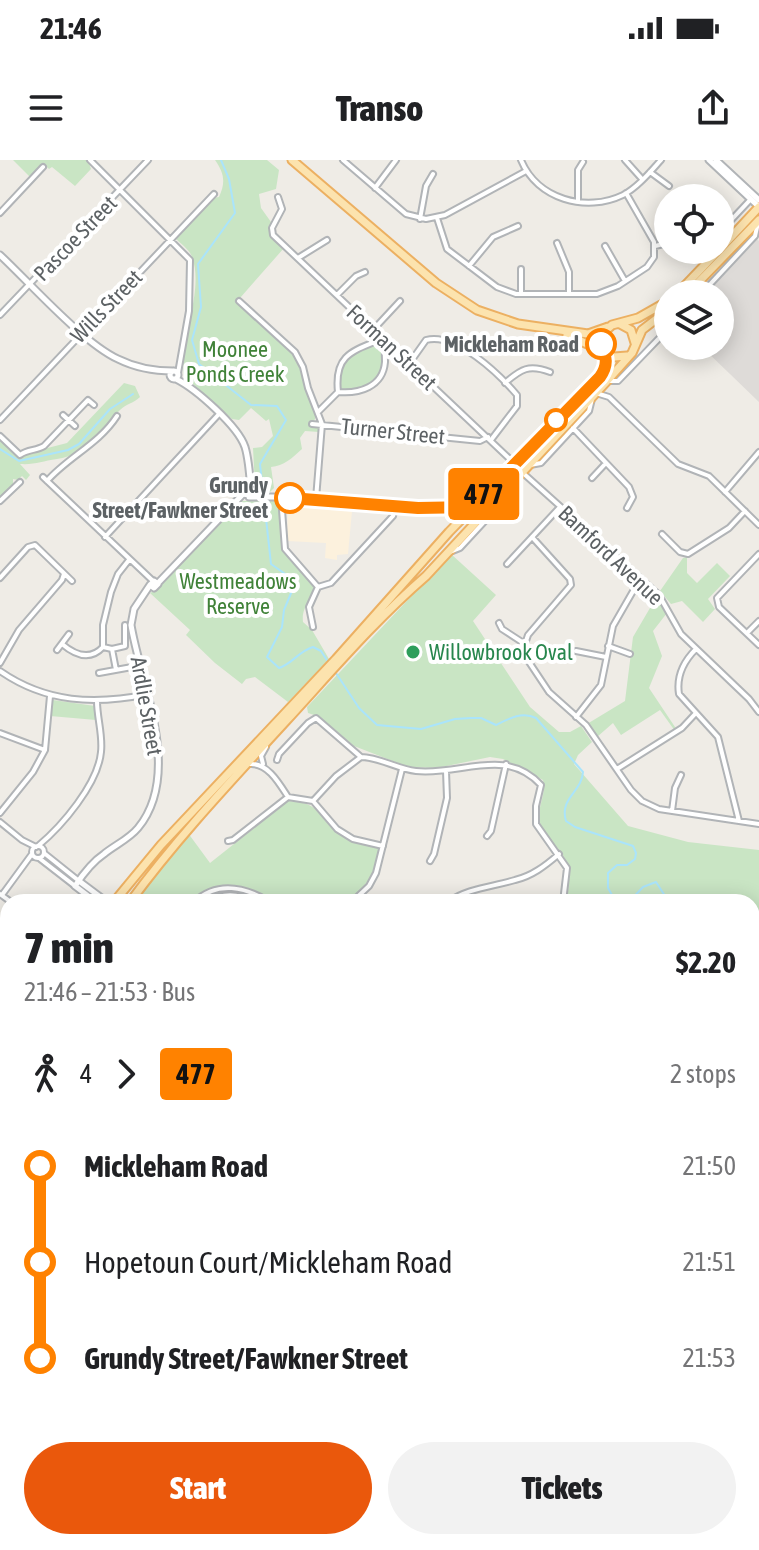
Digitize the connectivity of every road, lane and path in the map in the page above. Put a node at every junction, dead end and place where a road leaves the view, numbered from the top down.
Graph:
1 (90, 160) edge
2 (139, 160) edge
3 (292, 160) edge
4 (343, 160) edge
5 (396, 160) edge
6 (521, 160) edge
7 (625, 160) edge
8 (661, 160) edge
9 (709, 160) edge
10 (146, 162) edge
11 (583, 162) dead end
12 (718, 162) edge
13 (43, 167) dead end
14 (526, 171) junction
15 (650, 172) junction
16 (433, 174) dead end
17 (642, 179) junction
18 (666, 184) edge
19 (375, 188) junction
20 (120, 191) junction
21 (749, 191) junction
22 (759, 191) edge
23 (626, 193) junction
24 (214, 194) dead end
25 (278, 197) dead end
26 (750, 200) junction
27 (759, 200) edge
28 (578, 201) junction
29 (759, 207) edge
30 (0, 213) edge
31 (734, 217) edge
32 (437, 218) junction
33 (420, 219) junction
34 (759, 220) edge
35 (518, 226) dead end
36 (734, 236) edge
37 (171, 239) junction
38 (327, 240) dead end
39 (734, 240) edge
40 (557, 243) dead end
41 (654, 244) edge
42 (605, 246) dead end
43 (734, 254) edge
44 (0, 255) edge
45 (738, 255) junction
46 (654, 257) edge
47 (298, 258) junction
48 (708, 264) edge
49 (711, 264) edge
50 (469, 266) junction
51 (521, 269) dead end
52 (365, 272) dead end
53 (691, 280) edge
54 (698, 280) edge
55 (714, 280) edge
56 (625, 281) junction
57 (30, 284) junction
58 (521, 294) junction
59 (569, 294) junction
60 (337, 295) junction
61 (239, 301) dead end
62 (400, 301) dead end
63 (654, 309) edge
64 (0, 315) edge
65 (654, 322) edge
66 (613, 326) junction
67 (547, 329) junction
68 (373, 330) junction
69 (82, 333) junction
70 (384, 340) junction
71 (654, 344) edge
72 (635, 345) junction
73 (606, 353) junction
74 (629, 356) junction
75 (409, 364) junction
76 (550, 372) dead end
77 (175, 374) junction
78 (607, 382) junction
79 (505, 383) junction
80 (338, 392) junction
81 (82, 394) dead end
82 (595, 397) junction
83 (609, 397) junction
84 (88, 400) junction
85 (94, 405) dead end
86 (318, 412) junction
87 (219, 414) junction
88 (63, 415) dead end
89 (117, 416) dead end
90 (0, 420) edge
91 (69, 420) junction
92 (312, 424) dead end
93 (322, 424) junction
94 (75, 426) dead end
95 (573, 428) junction
96 (483, 433) junction
97 (0, 436) edge
98 (473, 439) junction
99 (489, 439) junction
100 (759, 452) edge
101 (516, 461) junction
102 (606, 463) junction
103 (529, 465) junction
104 (524, 475) junction
105 (592, 478) dead end
106 (20, 482) dead end
107 (493, 485) junction
108 (510, 485) junction
109 (725, 492) junction
110 (248, 494) junction
111 (281, 497) junction
112 (316, 499) junction
113 (0, 501) edge
114 (396, 505) junction
115 (473, 507) junction
116 (560, 507) junction
117 (456, 508) junction
118 (627, 508) dead end
119 (745, 511) junction
120 (465, 515) junction
121 (474, 523) junction
122 (759, 525) edge
123 (449, 532) junction
124 (662, 534) dead end
125 (105, 537) junction
126 (532, 537) junction
127 (448, 553) junction
128 (759, 554) edge
129 (131, 562) junction
130 (421, 562) junction
131 (507, 564) dead end
132 (64, 574) junction
133 (426, 576) junction
134 (0, 578) edge
135 (406, 579) junction
136 (640, 579) junction
137 (72, 581) dead end
138 (153, 584) junction
139 (318, 587) junction
140 (759, 621) edge
141 (499, 623) dead end
142 (372, 624) junction
143 (125, 625) dead end
144 (313, 627) dead end
145 (747, 633) junction
146 (69, 634) dead end
147 (62, 644) junction
148 (525, 644) junction
149 (759, 645) edge
150 (608, 646) junction
151 (103, 647) junction
152 (112, 649) junction
153 (696, 649) junction
154 (57, 650) dead end
155 (576, 651) dead end
156 (630, 654) dead end
157 (606, 657) junction
158 (0, 663) edge
159 (132, 667) dead end
160 (116, 670) junction
161 (0, 671) edge
162 (99, 673) dead end
163 (324, 676) junction
164 (148, 694) junction
165 (50, 696) junction
166 (97, 701) junction
167 (298, 708) junction
168 (759, 712) edge
169 (696, 713) junction
170 (576, 717) junction
171 (0, 733) edge
172 (45, 750) junction
173 (361, 757) junction
174 (277, 760) dead end
175 (506, 764) junction
176 (246, 765) junction
177 (402, 768) junction
178 (266, 770) junction
179 (617, 770) junction
180 (446, 771) junction
181 (681, 775) dead end
182 (288, 797) junction
183 (313, 801) junction
184 (672, 811) junction
185 (0, 813) edge
186 (739, 821) junction
187 (0, 822) edge
188 (759, 824) edge
189 (487, 836) dead end
190 (228, 841) dead end
191 (383, 846) junction
192 (37, 852) junction
193 (559, 854) junction
194 (430, 861) dead end
195 (77, 883) junction
196 (1, 894) edge
197 (88, 894) edge
198 (95, 894) edge
199 (121, 894) edge
200 (136, 894) edge
201 (205, 894) edge
202 (255, 894) edge
203 (360, 894) edge
204 (463, 894) edge
205 (565, 894) edge

1 - 20 street
2 - 10 street
3 - 67 main road
4 - 19 street
5 - 19 street
6 - 14 street
7 - 17 street
8 - 15 street
9 - 12 street
10 - 20 street, Pascoe Street
11 - 28 street
12 - 21 street
12 - 26 street
13 - 30 street
14 - 28 street
14 - 32 street
15 - 17 street
15 - 18 street
16 - 33 street
17 - 23 street
19 - 33 street
20 - 37 street
20 - 57 street, Pascoe Street
21 - 22 street
21 - 27 street
23 - 28 street
23 - 41 street
24 - 37 street, Wills Street
25 - 47 street, Forman Street
26 - 29 street
26 - 31 street
29 - 36 main road
32 - 33 street
32 - 50 street
34 - 39 main road
34 - 45 street
35 - 50 street
37 - 69 street, Wills Street
37 - 77 street
38 - 47 street
40 - 59 street
42 - 56 street
43 - 45 street
44 - 57 street
45 - 55 street
46 - 56 street
47 - 60 street, Forman Street
48 - 53 main road
49 - 54 main road
50 - 58 street
51 - 58 street
52 - 60 street
56 - 59 street
57 - 64 street, Pascoe Street
57 - 69 street
58 - 59 street
60 - 68 street, Forman Street
61 - 86 street
62 - 68 street
63 - 66 main road
65 - 72 main road
66 - 67 main road
66 - 72 main road
66 - 73 main road
67 - 73 main road
68 - 70 street, Forman Street
69 - 77 street
69 - 90 street, Wills Street
70 - 75 street, Forman Street
70 - 80 street
70 - 80 street
71 - 78 street
72 - 74 main road
73 - 74 main road
73 - 101 main road
74 - 78 main road
75 - 79 street
75 - 96 street, Forman Street
76 - 79 street
77 - 87 street
78 - 82 main road
78 - 83 street
79 - 99 street
80 - 86 street
81 - 84 street
82 - 83 street
82 - 95 street
82 - 103 main road
83 - 109 street
84 - 85 street
84 - 91 street
86 - 93 street
87 - 110 street
87 - 125 street
88 - 91 street
89 - 125 street
91 - 94 street
91 - 97 street
92 - 93 street, Turner Street
93 - 98 street, Turner Street
93 - 112 street
95 - 102 street
95 - 103 street
96 - 98 street, Turner Street
96 - 99 street, Forman Street
98 - 99 street, Turner Street
99 - 101 street, Forman Street
100 - 109 street
101 - 104 main road
101 - 107 main road
102 - 105 street
102 - 118 street
103 - 104 main road
104 - 107 main road
104 - 108 main road
104 - 116 street, Bamford Avenue
106 - 113 street
107 - 115 main road
108 - 121 main road
108 - 127 street
109 - 119 street
110 - 111 street
110 - 138 street, Ardlie Street
111 - 112 street
111 - 139 street
112 - 114 street
114 - 117 street
114 - 139 street
115 - 117 street
115 - 120 main road
116 - 126 street
116 - 136 street, Bamford Avenue
117 - 120 street
117 - 123 street
119 - 122 street
119 - 124 street
120 - 121 main road
120 - 123 main road
121 - 127 main road
123 - 130 main road
125 - 129 street
126 - 131 street
126 - 148 street
127 - 133 main road
128 - 145 street
129 - 138 street
129 - 151 street
130 - 133 main road
130 - 135 main road
132 - 134 street
132 - 137 street
132 - 158 street
133 - 135 main road
133 - 142 main road
135 - 142 main road
136 - 150 street
136 - 153 street, Bamford Avenue
138 - 164 street, Ardlie Street
139 - 144 street
140 - 145 street
141 - 148 street
142 - 163 main road
143 - 152 street
145 - 149 street
146 - 147 street
147 - 151 street
147 - 154 street
148 - 170 street
150 - 156 street
150 - 157 street
151 - 152 street
152 - 160 street
153 - 168 street, Bamford Avenue
153 - 169 street
155 - 157 street
157 - 170 street
159 - 160 street
160 - 162 street
161 - 165 street
163 - 167 main road
163 - 199 main road
164 - 166 street
164 - 195 street, Ardlie Street
165 - 166 street
165 - 172 street
166 - 192 street
167 - 176 main road
167 - 178 street
169 - 179 street
169 - 186 street
170 - 179 street
171 - 172 street
172 - 185 street
173 - 174 street
173 - 177 street
173 - 183 street
175 - 180 street
175 - 189 street
175 - 193 street
176 - 178 street
176 - 200 main road
177 - 180 street
177 - 191 street
178 - 182 street
179 - 184 street
180 - 194 street
181 - 184 street
182 - 183 street
182 - 190 street
183 - 191 street
184 - 186 street
186 - 188 street
187 - 192 street
191 - 203 street
192 - 195 street
192 - 196 street
193 - 204 street
193 - 205 street
195 - 197 street
195 - 198 street
201 - 202 street

